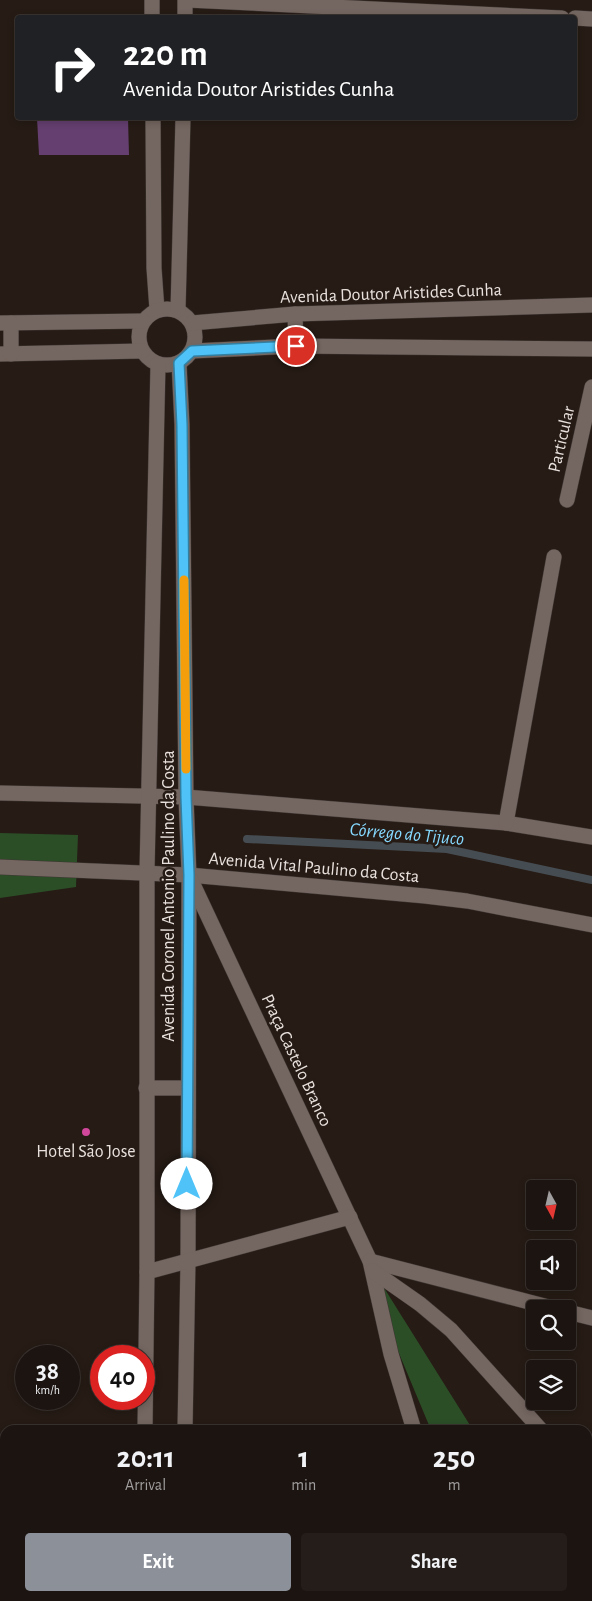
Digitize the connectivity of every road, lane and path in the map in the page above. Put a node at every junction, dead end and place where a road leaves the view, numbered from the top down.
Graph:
1 (152, 0) edge
2 (186, 0) edge
3 (152, 15) edge
4 (185, 15) edge
5 (499, 15) edge
6 (577, 18) edge
7 (592, 19) edge
8 (153, 120) edge
9 (183, 120) edge
10 (592, 306) edge
11 (157, 310) junction
12 (178, 310) junction
13 (295, 314) junction
14 (142, 320) junction
15 (192, 322) junction
16 (6, 323) edge
17 (296, 346) junction
18 (592, 349) edge
19 (142, 350) junction
20 (192, 351) junction
21 (5, 354) edge
22 (179, 363) junction
23 (158, 364) junction
24 (592, 387) edge
25 (567, 500) dead end
26 (554, 557) dead end
27 (0, 793) edge
28 (148, 797) junction
29 (186, 797) junction
30 (506, 823) junction
31 (592, 837) edge
32 (0, 867) edge
33 (147, 872) junction
34 (189, 875) junction
35 (592, 925) edge
36 (146, 1088) junction
37 (187, 1088) junction
38 (350, 1217) junction
39 (188, 1261) junction
40 (371, 1266) junction
41 (148, 1272) junction
42 (526, 1302) edge
43 (576, 1314) edge
44 (592, 1318) edge
45 (145, 1425) edge
46 (184, 1425) edge
47 (412, 1425) edge
48 (536, 1425) edge

1 - 3 street
2 - 4 street
2 - 5 street
6 - 7 street
8 - 11 street
9 - 12 street
10 - 13 street, Avenida Doutor Aristides Cunha
11 - 12 street
11 - 14 street
12 - 15 street
13 - 15 street, Avenida Doutor Aristides Cunha
13 - 17 street
14 - 16 street
14 - 19 street
15 - 20 street
16 - 21 street
17 - 18 street
17 - 20 street
19 - 21 street
19 - 23 street
20 - 22 street
22 - 23 street
22 - 29 street, Avenida Coronel Antonio Paulino da Costa
23 - 28 street, Avenida Coronel Antonio Paulino da Costa
24 - 25 street, Particular
26 - 30 street
27 - 28 street
28 - 29 street
28 - 33 street, Avenida Coronel Antonio Paulino da Costa
29 - 30 street
29 - 34 street, Avenida Coronel Antonio Paulino da Costa
30 - 31 street
32 - 33 street, Avenida Vital Paulino da Costa
33 - 34 street, Avenida Vital Paulino da Costa
33 - 36 street, Avenida Coronel Antonio Paulino da Costa
34 - 35 street, Avenida Vital Paulino da Costa
34 - 37 street, Avenida Coronel Antonio Paulino da Costa
34 - 38 street, Praça Castelo Branco
36 - 37 street
36 - 41 street, Avenida Coronel Antonio Paulino da Costa
37 - 39 street, Avenida Coronel Antonio Paulino da Costa
38 - 39 street
38 - 40 street, Praça Castelo Branco
39 - 41 street
39 - 46 street, Avenida Coronel Antonio Paulino da Costa
40 - 42 street
40 - 47 street, Praça Castelo Branco
40 - 48 street
41 - 45 street, Avenida Coronel Antonio Paulino da Costa
43 - 44 street

